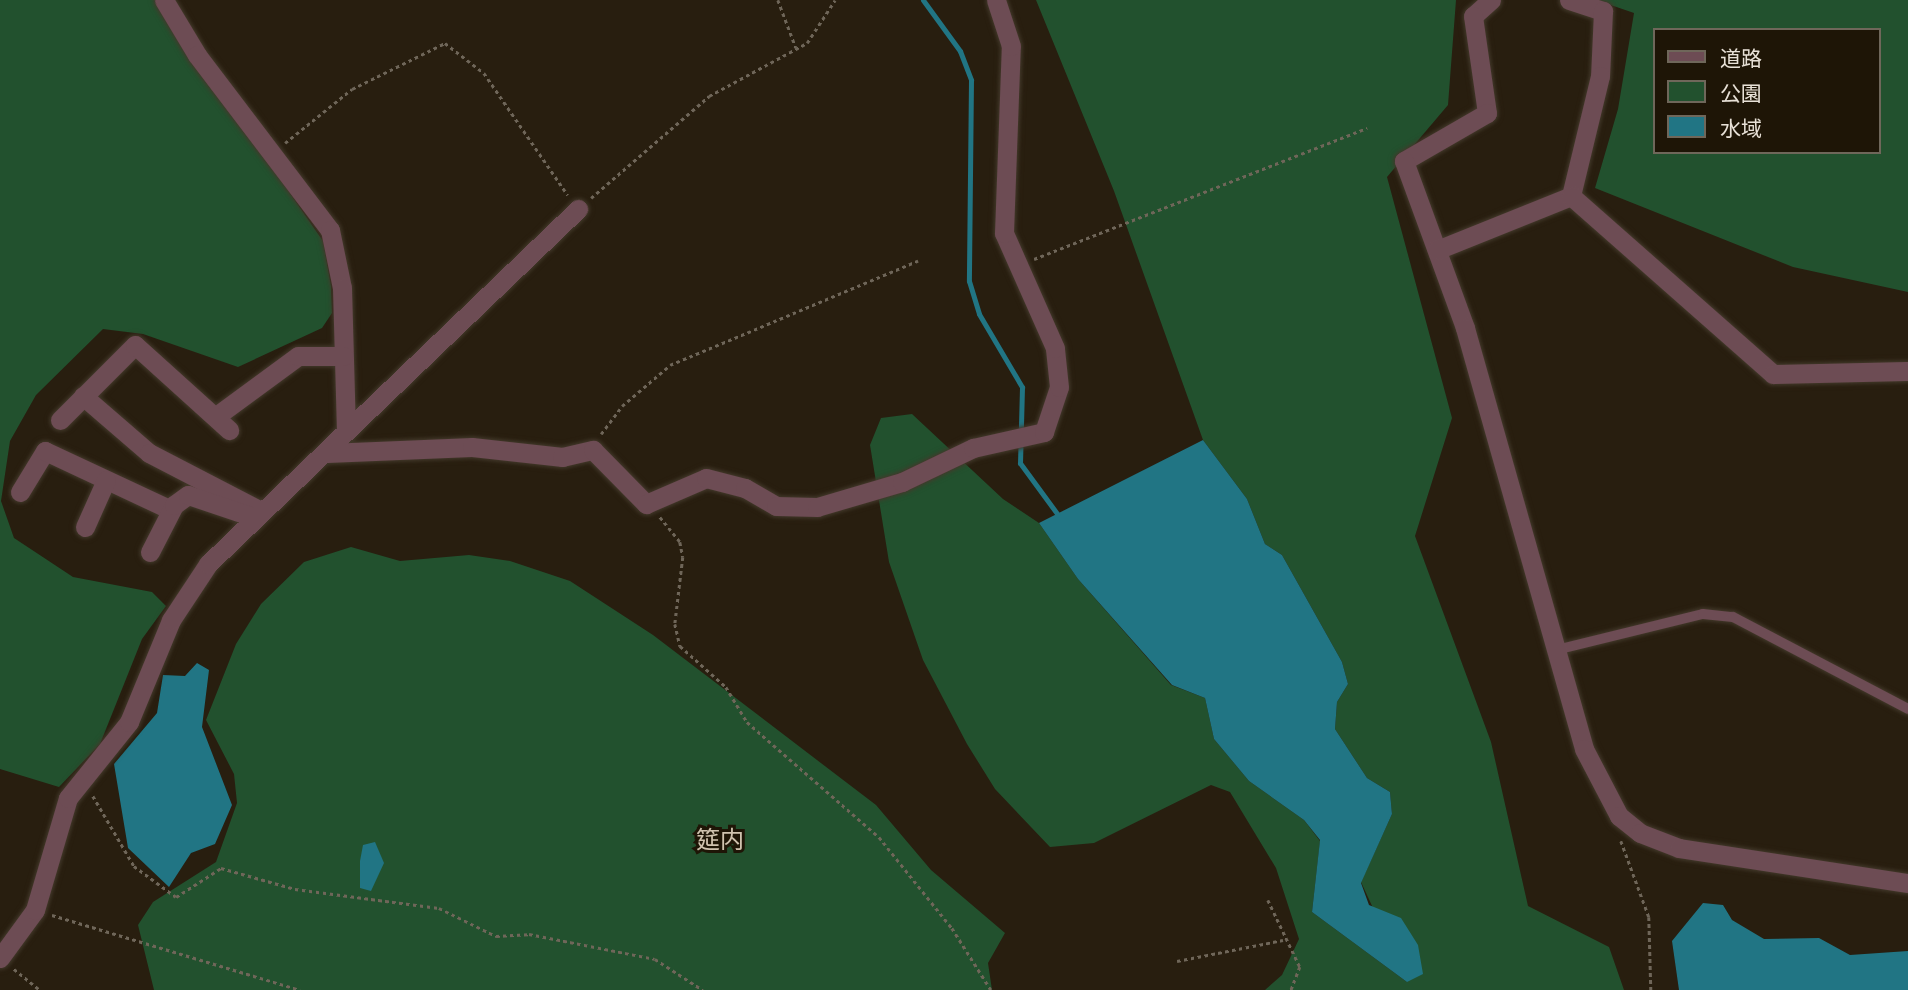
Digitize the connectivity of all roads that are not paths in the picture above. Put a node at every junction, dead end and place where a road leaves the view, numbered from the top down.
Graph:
1 (164, 0) edge
2 (996, 0) edge
3 (1490, 0) edge
4 (1569, 0) edge
5 (1571, 196) junction
6 (578, 209) road end
7 (1437, 250) junction
8 (343, 356) junction
9 (1908, 371) edge
10 (83, 396) junction
11 (60, 420) dead end
12 (346, 428) junction
13 (327, 453) junction
14 (106, 480) junction
15 (20, 492) dead end
16 (171, 510) junction
17 (257, 514) junction
18 (85, 527) dead end
19 (150, 552) dead end
20 (1556, 650) junction
21 (1908, 709) edge
22 (1908, 883) edge
23 (0, 958) edge

1 - 8 street
2 - 13 street
3 - 7 street
4 - 5 street
5 - 7 street
5 - 9 street
6 - 12 street
7 - 20 street
8 - 10 street
8 - 12 street
10 - 11 street
10 - 17 street
12 - 13 street
13 - 17 street
14 - 15 street
14 - 16 street
14 - 18 street
16 - 17 street
16 - 19 street
17 - 23 street
20 - 21 lane
20 - 22 street

